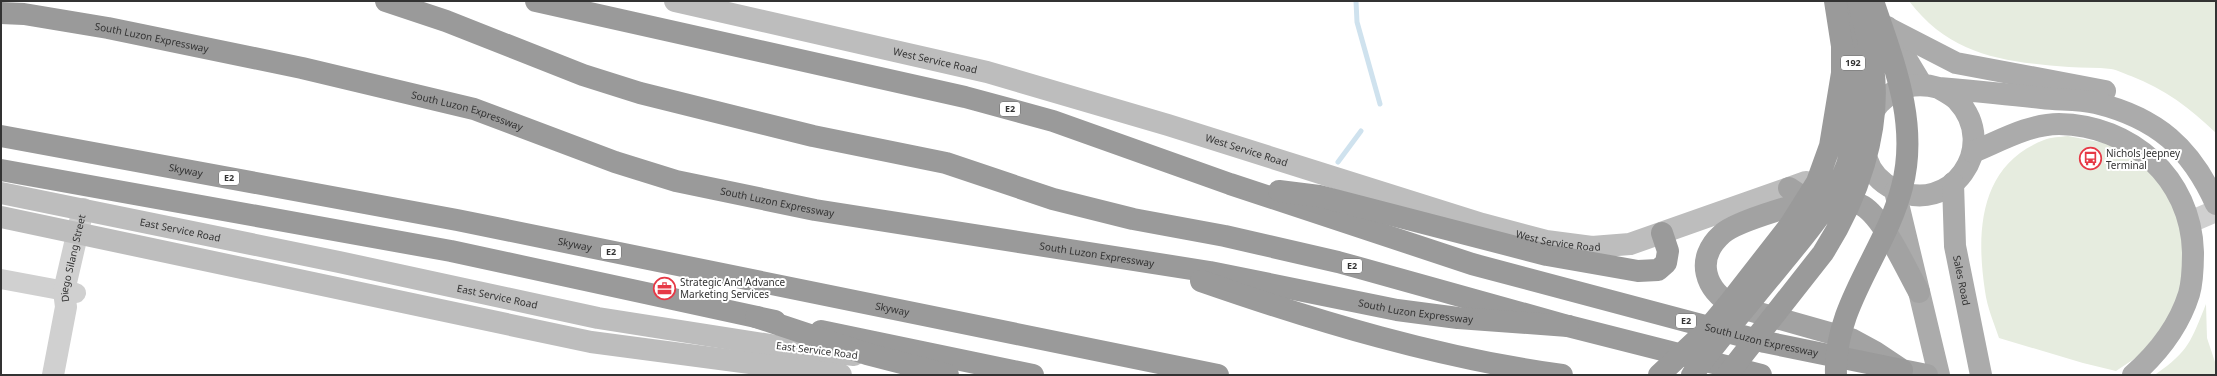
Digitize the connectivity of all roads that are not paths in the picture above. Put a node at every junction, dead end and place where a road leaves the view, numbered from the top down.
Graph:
1 (386, 1) edge
2 (536, 1) edge
3 (675, 1) edge
4 (1835, 1) edge
5 (1840, 1) edge
6 (1847, 1) edge
7 (1858, 1) edge
8 (1873, 1) edge
9 (1, 13) edge
10 (1888, 28) junction
11 (1848, 36) junction
12 (1930, 86) junction
13 (2147, 122) junction
14 (1866, 125) junction
15 (1, 136) edge
16 (1865, 150) junction
17 (1973, 152) junction
18 (1, 170) edge
19 (1835, 178) joint
20 (1953, 183) junction
21 (1887, 184) junction
22 (1789, 188) joint
23 (1249, 190) junction
24 (1, 193) edge
25 (1814, 194) junction
26 (2216, 204) edge
27 (89, 210) junction
28 (2216, 211) edge
29 (1, 217) edge
30 (2190, 222) junction
31 (1662, 233) junction
32 (84, 234) junction
33 (1151, 264) junction
34 (1, 279) edge
35 (1919, 292) junction
36 (68, 297) junction
37 (756, 317) junction
38 (1568, 326) junction
39 (781, 357) junction
40 (1902, 370) junction
41 (54, 375) edge
42 (841, 375) edge
43 (948, 375) edge
44 (998, 375) edge
45 (1033, 375) edge
46 (1217, 375) edge
47 (1562, 375) edge
48 (1659, 375) edge
49 (1692, 375) edge
50 (1727, 375) edge
51 (1761, 375) edge
52 (1836, 375) edge
53 (1927, 375) edge
54 (1939, 375) edge
55 (1981, 375) edge
56 (2133, 375) edge

1 - 38 highway, South Luzon Expressway / E2
2 - 23 highway, South Luzon Expressway / E2
3 - 31 main road, West Service Road
4 - 48 highway, bridge
5 - 11 main road, 192
6 - 49 highway, bridge
7 - 50 highway, bridge
8 - 10 main road
8 - 52 highway, bridge
9 - 33 highway, South Luzon Expressway / E2
10 - 12 main road
10 - 13 main road
11 - 14 main road, 192
11 - 25 main road
12 - 13 main road
12 - 14 main road, 192
12 - 17 main road
13 - 26 main road
14 - 16 main road, 192
15 - 46 highway, Skyway / E2
16 - 21 main road, 192
16 - 25 main road
17 - 20 main road
17 - 30 main road
18 - 37 highway
19 - 21 main road
19 - 25 highway
20 - 21 main road
20 - 55 main road, Sales Road
21 - 35 main road
22 - 25 highway
22 - 31 main road, West Service Road
23 - 31 highway
23 - 40 highway, South Luzon Expressway / E2
24 - 27 main road, East Service Road
25 - 35 highway
25 - 40 highway
27 - 32 street, Diego Silang Street
27 - 39 main road, East Service Road
28 - 30 street
29 - 32 main road, East Service Road
30 - 56 main road
32 - 36 street, Diego Silang Street
32 - 39 main road, East Service Road
33 - 38 highway, South Luzon Expressway / E2
33 - 47 highway
34 - 36 street
35 - 54 main road
36 - 41 street, Diego Silang Street
37 - 43 highway, bridge
37 - 45 highway, bridge
38 - 51 highway, South Luzon Expressway / E2
39 - 42 main road, East Service Road
39 - 44 main road, East Service Road
40 - 53 highway, South Luzon Expressway / E2

